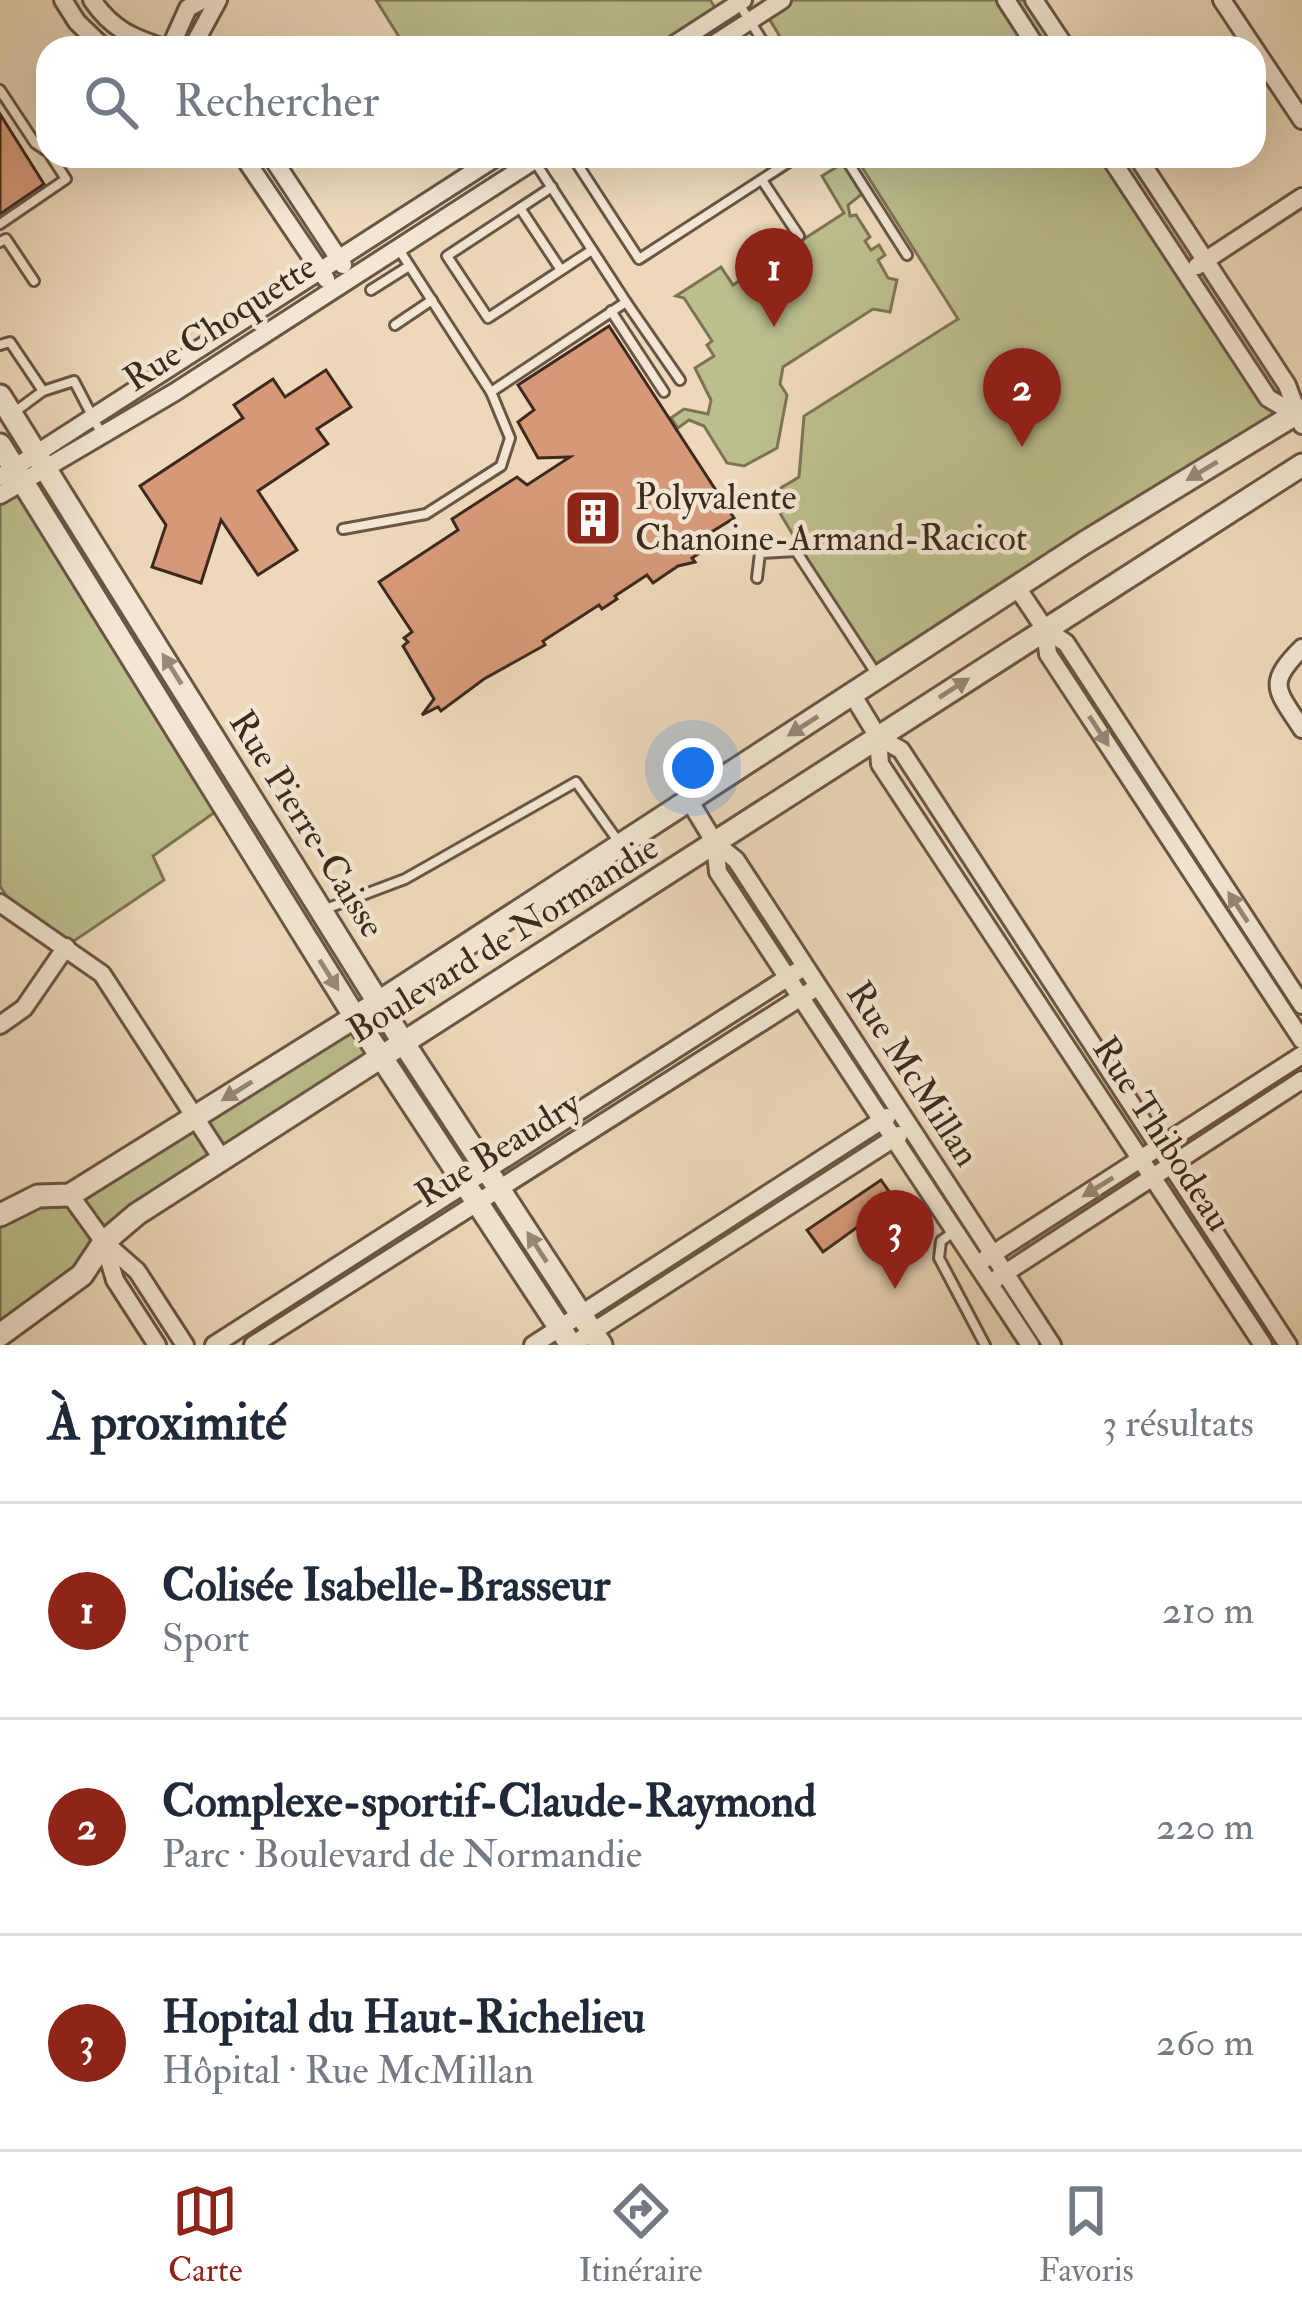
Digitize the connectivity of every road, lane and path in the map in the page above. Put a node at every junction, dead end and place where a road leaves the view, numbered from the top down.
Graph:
1 (63, 0) edge
2 (92, 0) edge
3 (203, 0) edge
4 (218, 0) edge
5 (782, 0) edge
6 (1006, 0) edge
7 (1034, 0) edge
8 (1222, 0) edge
9 (741, 2) edge
10 (750, 21) junction
11 (92, 36) edge
12 (128, 36) edge
13 (173, 36) edge
14 (198, 36) edge
15 (688, 36) edge
16 (727, 36) edge
17 (760, 36) edge
18 (1029, 36) edge
19 (1058, 36) edge
20 (1246, 36) edge
21 (1266, 66) edge
22 (0, 90) edge
23 (1302, 120) edge
24 (36, 144) edge
25 (59, 168) edge
26 (251, 168) edge
27 (279, 168) edge
28 (479, 168) edge
29 (520, 168) edge
30 (542, 168) edge
31 (580, 168) edge
32 (780, 168) edge
33 (852, 168) edge
34 (1116, 168) edge
35 (1145, 168) edge
36 (762, 180) junction
37 (459, 181) junction
38 (552, 187) junction
39 (1302, 197) edge
40 (472, 201) junction
41 (520, 208) junction
42 (0, 224) edge
43 (799, 236) dead end
44 (0, 242) edge
45 (398, 248) junction
46 (592, 250) junction
47 (907, 255) dead end
48 (338, 259) junction
49 (1205, 260) junction
50 (409, 266) junction
51 (560, 270) junction
52 (321, 272) junction
53 (1186, 273) junction
54 (352, 277) junction
55 (34, 281) dead end
56 (332, 290) junction
57 (371, 290) dead end
58 (432, 300) junction
59 (626, 302) junction
60 (611, 311) junction
61 (395, 325) dead end
62 (0, 345) edge
63 (164, 374) junction
64 (680, 380) dead end
65 (43, 391) junction
66 (175, 392) junction
67 (491, 392) junction
68 (664, 392) dead end
69 (6, 405) edge
70 (1300, 416) edge
71 (92, 419) junction
72 (103, 436) junction
73 (0, 445) edge
74 (43, 460) junction
75 (1302, 465) edge
76 (13, 475) edge
77 (0, 494) edge
78 (343, 529) dead end
79 (757, 578) dead end
80 (1018, 589) junction
81 (1045, 629) junction
82 (1302, 648) edge
83 (1280, 673) junction
84 (878, 676) junction
85 (1302, 676) edge
86 (852, 694) junction
87 (194, 705) junction
88 (170, 718) junction
89 (1302, 729) edge
90 (878, 737) junction
91 (246, 788) junction
92 (688, 800) junction
93 (222, 801) junction
94 (1190, 833) junction
95 (715, 843) junction
96 (1173, 844) junction
97 (620, 845) junction
98 (292, 862) junction
99 (268, 876) junction
100 (0, 903) edge
101 (322, 911) junction
102 (299, 926) junction
103 (66, 947) junction
104 (1039, 964) junction
105 (804, 967) junction
106 (1019, 976) junction
107 (787, 978) junction
108 (817, 987) junction
109 (799, 998) junction
110 (379, 1002) junction
111 (1302, 1005) edge
112 (355, 1017) junction
113 (0, 1025) edge
114 (1302, 1040) edge
115 (403, 1042) junction
116 (381, 1055) junction
117 (1302, 1055) edge
118 (651, 1065) junction
119 (1302, 1080) edge
120 (663, 1084) junction
121 (890, 1116) junction
122 (194, 1119) junction
123 (901, 1134) junction
124 (1165, 1156) junction
125 (222, 1159) junction
126 (1140, 1160) junction
127 (492, 1178) junction
128 (1151, 1178) junction
129 (471, 1191) junction
130 (70, 1196) junction
131 (0, 1215) edge
132 (963, 1225) junction
133 (726, 1234) junction
134 (104, 1242) junction
135 (357, 1252) junction
136 (985, 1258) junction
137 (368, 1270) junction
138 (997, 1278) junction
139 (286, 1298) junction
140 (297, 1316) junction
141 (1269, 1316) junction
142 (1251, 1327) junction
143 (591, 1330) edge
144 (0, 1335) edge
145 (568, 1339) edge
146 (157, 1345) edge
147 (185, 1345) edge
148 (214, 1345) edge
149 (253, 1345) edge
150 (533, 1345) edge
151 (985, 1345) edge
152 (1030, 1345) edge
153 (1052, 1345) edge
154 (1263, 1345) edge
155 (1288, 1345) edge

1 - 11 street
2 - 12 street
3 - 13 street
4 - 14 street
5 - 10 street
6 - 18 street
7 - 19 street
8 - 20 street
9 - 10 lane
9 - 15 street
10 - 16 street
10 - 17 lane
21 - 23 street
22 - 24 lane
25 - 42 lane
26 - 52 street
27 - 48 street
28 - 37 street, Rue Choquette
29 - 40 street, Rue Choquette
30 - 38 lane
31 - 36 lane
32 - 36 lane
33 - 47 lane
34 - 53 street
35 - 49 street
36 - 43 lane
37 - 40 street
37 - 48 street, Rue Choquette
38 - 41 lane
38 - 46 lane
39 - 49 street
40 - 45 street, Rue Choquette
41 - 51 lane
41 - 51 lane
44 - 55 lane
45 - 50 lane
45 - 54 street, Rue Choquette
46 - 51 lane
46 - 59 lane
48 - 52 street, Rue Choquette
48 - 54 street
49 - 53 street
49 - 70 street
50 - 57 lane
50 - 58 lane
52 - 56 street
52 - 63 street, Rue Choquette
53 - 70 street
54 - 56 street, Rue Choquette
56 - 66 street, Rue Choquette
58 - 61 lane
58 - 67 lane
59 - 60 lane
59 - 64 lane
60 - 67 lane
60 - 68 lane
62 - 65 lane
63 - 66 lane
63 - 71 street, Rue Choquette
65 - 69 lane
65 - 71 lane
66 - 72 street, Rue Choquette
67 - 78 lane
69 - 74 street, Rue Pierre-Caisse
70 -> 80 street, Boulevard de Normandie
71 - 72 lane
71 - 74 street, Rue Choquette
72 - 74 street, Rue Choquette
73 - 76 street, Rue Pierre-Caisse
74 - 76 street, Rue Choquette
87 -> 74 street, Rue Pierre-Caisse
75 - 81 street, Boulevard de Normandie
76 - 77 street, Rue Choquette
76 - 88 street, Rue Pierre-Caisse
79 - 84 lane
80 - 81 street
80 - 84 street, Boulevard de Normandie
90 -> 81 street, Boulevard de Normandie
81 - 94 street
81 -> 96 street
82 - 83 street
83 - 85 street
83 - 89 street
84 - 86 street, Boulevard de Normandie
86 - 90 street, Rue Thibodeau
86 -> 92 street, Boulevard de Normandie
87 - 88 street
87 - 91 street, Rue Pierre-Caisse
88 - 93 street, Rue Pierre-Caisse
90 - 95 street, Boulevard de Normandie
90 - 104 street, Rue Thibodeau
90 - 106 street, Rue Thibodeau
91 - 93 street
91 - 98 street, Rue Pierre-Caisse
92 - 95 street, Rue McMillan
92 - 97 street, Boulevard de Normandie
93 - 99 street, Rue Pierre-Caisse
94 - 96 street
111 -> 94 street
95 - 105 street, Rue McMillan
95 - 107 street, Rue McMillan
95 - 115 street, Boulevard de Normandie
96 - 114 street
97 - 101 lane
97 - 110 street, Boulevard de Normandie
98 - 99 street
98 - 101 street, Rue Pierre-Caisse
99 - 102 street, Rue Pierre-Caisse
100 - 103 street
101 - 102 street
101 - 110 street, Rue Pierre-Caisse
102 -> 112 street, Rue Pierre-Caisse
103 - 113 street
103 - 122 street
104 - 106 street
104 - 124 street, Rue Thibodeau
105 - 107 street, Rue Beaudry
105 - 108 street, Rue McMillan
106 - 126 street, Rue Thibodeau
107 - 109 street, Rue McMillan
107 - 118 street, Rue Beaudry
108 - 109 street, Rue Beaudry
108 - 121 street, Rue McMillan
109 - 120 street, Rue Beaudry
109 - 121 street, Rue McMillan
110 - 112 street, Boulevard de Normandie
110 - 115 street, Rue Pierre-Caisse
112 - 116 street, Rue Pierre-Caisse
112 -> 122 street, Boulevard de Normandie
115 - 116 street, Boulevard de Normandie
115 - 127 street, Rue Pierre-Caisse
116 - 125 street, Boulevard de Normandie
116 - 129 street, Rue Pierre-Caisse
117 - 124 street
118 - 120 street
118 - 127 street, Rue Beaudry
119 - 124 street
120 - 127 street, Rue Beaudry
121 - 123 street, Rue McMillan
121 - 133 street
122 - 125 street
122 - 130 street, Boulevard de Normandie
123 - 132 street, Rue McMillan
123 - 133 street
124 - 126 street
124 - 128 street
124 - 141 street, Rue Thibodeau
125 - 134 street, Boulevard de Normandie
126 - 128 street, Rue Thibodeau
126 -> 136 street
127 - 129 street, Rue Beaudry
143 -> 127 street, Rue Pierre-Caisse
128 - 138 street
128 - 142 street, Rue Thibodeau
129 - 135 street, Rue Beaudry
129 - 137 street, Rue Beaudry
129 - 145 street, Rue Pierre-Caisse
130 - 131 street, Boulevard de Normandie
130 - 134 street
132 - 136 street, Rue McMillan
132 - 151 lane
133 - 143 street
134 - 144 street, Boulevard de Normandie
134 - 146 street
134 - 147 street
135 - 137 street
135 - 139 street, Rue Beaudry
136 - 138 street, Rue McMillan
137 - 140 street, Rue Beaudry
138 - 152 street, Rue McMillan
138 - 153 street, Rue McMillan
139 - 140 street
139 - 148 street, Rue Beaudry
140 - 149 street, Rue Beaudry
141 - 142 street
141 - 155 street, Rue Thibodeau
142 - 154 street, Rue Thibodeau
143 - 145 street
145 - 150 street

